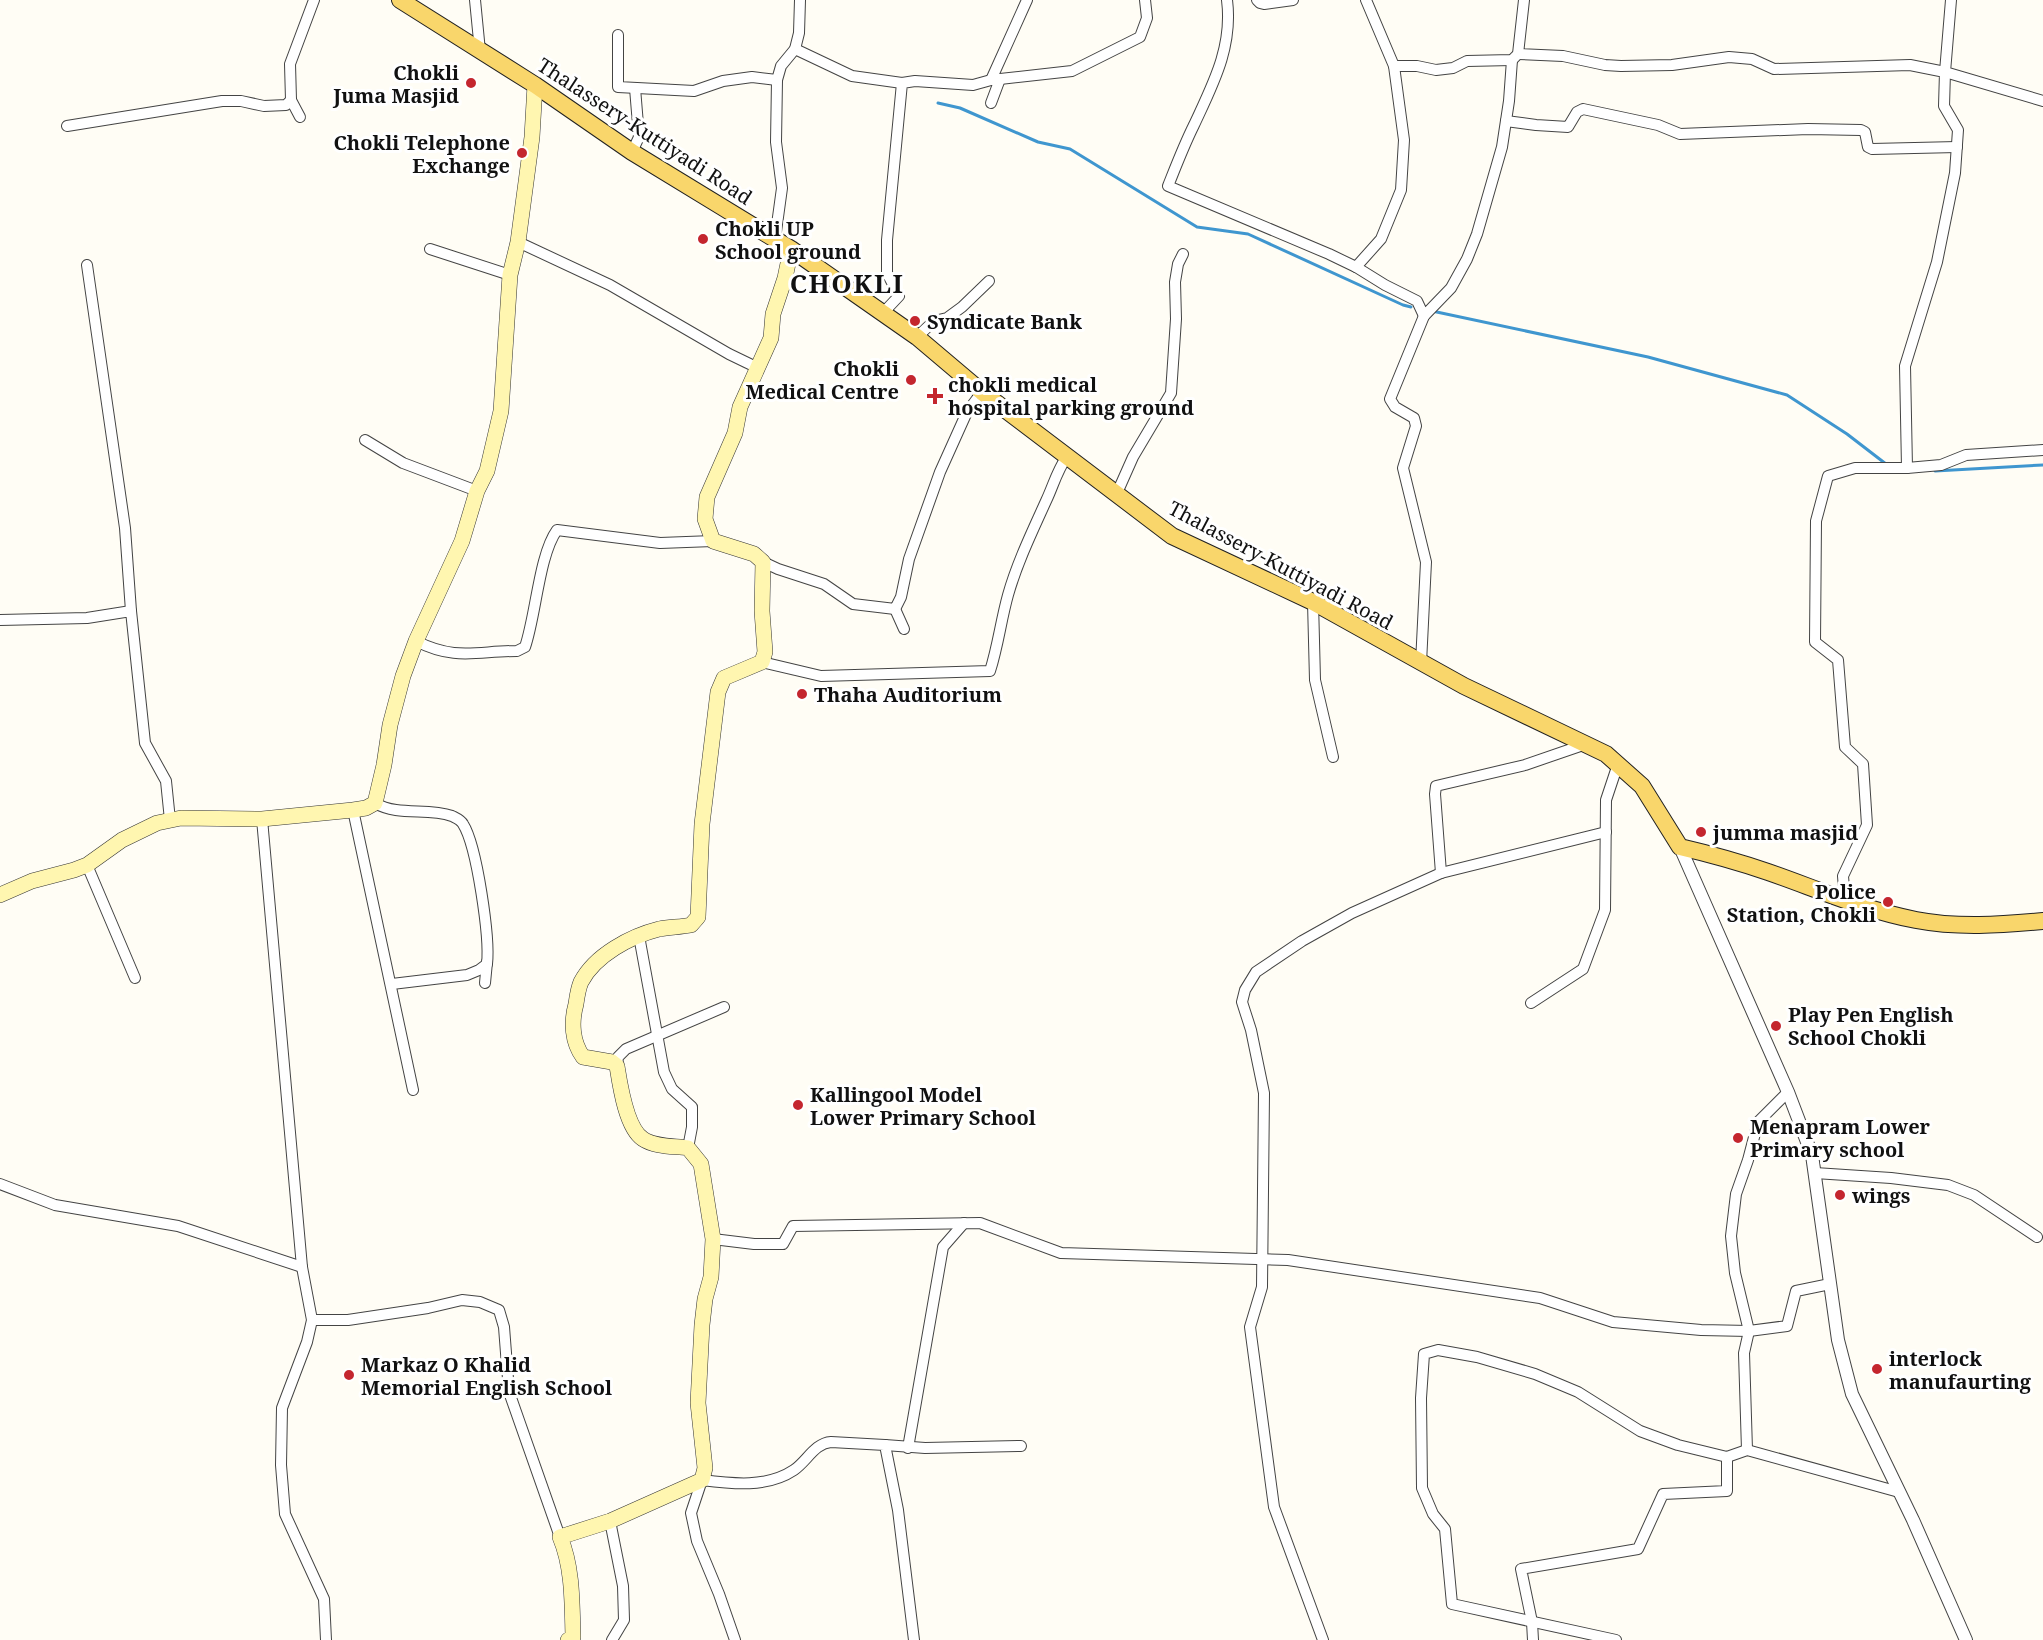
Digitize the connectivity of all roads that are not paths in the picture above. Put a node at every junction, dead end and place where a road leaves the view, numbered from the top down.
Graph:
1 (314, 0) edge
2 (400, 0) edge
3 (475, 0) edge
4 (800, 0) edge
5 (1027, 0) edge
6 (1145, 0) edge
7 (1227, 0) edge
8 (1257, 0) edge
9 (1293, 0) edge
10 (1366, 0) edge
11 (1524, 0) edge
12 (1951, 0) edge
13 (618, 35) dead end
14 (795, 49) junction
15 (480, 51) junction
16 (1515, 57) junction
17 (1394, 66) junction
18 (1945, 72) junction
19 (777, 80) junction
20 (996, 80) junction
21 (902, 83) junction
22 (535, 85) junction
23 (635, 88) junction
24 (291, 100) junction
25 (2043, 101) edge
26 (991, 103) dead end
27 (300, 117) dead end
28 (1506, 121) junction
29 (67, 126) dead end
30 (1957, 147) junction
31 (632, 152) junction
32 (775, 239) junction
33 (518, 242) junction
34 (430, 249) dead end
35 (791, 249) junction
36 (1183, 254) dead end
37 (87, 265) dead end
38 (1356, 267) junction
39 (510, 275) junction
40 (989, 281) dead end
41 (883, 314) junction
42 (1424, 316) junction
43 (917, 337) junction
44 (758, 368) junction
45 (982, 392) junction
46 (365, 440) dead end
47 (2043, 450) edge
48 (1067, 456) junction
49 (1904, 468) junction
50 (477, 491) junction
51 (1117, 494) junction
52 (713, 541) junction
53 (763, 562) junction
54 (1313, 602) junction
55 (895, 609) junction
56 (131, 611) junction
57 (0, 620) edge
58 (904, 629) dead end
59 (416, 641) junction
60 (762, 662) junction
61 (1421, 663) junction
62 (1586, 744) junction
63 (1334, 758) dead end
64 (1618, 764) junction
65 (375, 802) junction
66 (353, 810) junction
67 (262, 819) junction
68 (170, 820) junction
69 (1606, 832) junction
70 (1680, 847) junction
71 (87, 865) junction
72 (1441, 873) junction
73 (0, 895) edge
74 (1845, 901) junction
75 (2043, 921) edge
76 (639, 936) junction
77 (488, 955) junction
78 (135, 978) dead end
79 (485, 982) dead end
80 (392, 984) junction
81 (1532, 1004) dead end
82 (724, 1007) dead end
83 (657, 1035) junction
84 (617, 1066) junction
85 (413, 1090) dead end
86 (1788, 1092) junction
87 (688, 1148) junction
88 (1815, 1173) junction
89 (0, 1184) edge
90 (964, 1223) junction
91 (2037, 1237) dead end
92 (713, 1239) junction
93 (1262, 1259) junction
94 (302, 1267) junction
95 (1830, 1284) junction
96 (312, 1320) junction
97 (1749, 1331) junction
98 (885, 1445) junction
99 (1021, 1446) dead end
100 (908, 1448) junction
101 (1747, 1450) junction
102 (1727, 1457) junction
103 (702, 1480) junction
104 (1899, 1492) junction
105 (610, 1521) junction
106 (560, 1537) junction
107 (1532, 1622) junction
108 (326, 1640) edge
109 (568, 1640) edge
110 (612, 1640) edge
111 (735, 1640) edge
112 (914, 1640) edge
113 (1323, 1640) edge
114 (1533, 1640) edge
115 (1616, 1640) edge
116 (1966, 1640) edge

1 - 24 street
2 - 15 main road, Thalassery-Kuttiyadi Road
3 - 15 street
4 - 14 street
5 - 20 street
6 - 20 street
7 - 38 street
8 - 9 street
10 - 17 street
11 - 16 street
12 - 18 street
13 - 23 street
14 - 19 street
14 - 21 street
15 - 22 main road, Thalassery-Kuttiyadi Road
16 - 17 street
16 - 18 street
16 - 28 street
17 - 38 street
18 - 25 street
18 - 30 street
19 - 23 street
19 - 32 street
20 - 21 street
20 - 26 street
21 - 41 street
22 - 31 main road, Thalassery-Kuttiyadi Road
22 - 33 main road
23 - 31 street
24 - 27 street
24 - 29 street
28 - 30 street
28 - 42 street
30 - 49 street
31 - 32 main road, Thalassery-Kuttiyadi Road
32 - 35 main road, Thalassery-Kuttiyadi Road
33 - 39 main road
33 - 44 street
34 - 39 street
35 - 41 main road, Thalassery-Kuttiyadi Road
35 - 44 main road
36 - 51 street
37 - 56 street
38 - 42 street
39 - 50 main road
40 - 43 street
41 - 43 main road, Thalassery-Kuttiyadi Road
42 - 61 street
43 - 45 main road, Thalassery-Kuttiyadi Road
44 - 52 main road
45 - 48 main road, Thalassery-Kuttiyadi Road
45 - 55 street
46 - 50 street
47 - 49 street
48 - 51 main road, Thalassery-Kuttiyadi Road
48 - 60 street
49 - 74 street
50 - 59 main road
51 - 54 main road, Thalassery-Kuttiyadi Road
52 - 53 main road
52 - 59 street
53 - 55 street
53 - 60 main road
54 - 61 main road, Thalassery-Kuttiyadi Road
54 - 63 street
55 - 58 street
56 - 57 street
56 - 68 street
59 - 65 main road
60 - 76 main road
61 - 62 main road, Thalassery-Kuttiyadi Road
62 - 64 main road, Thalassery-Kuttiyadi Road
62 - 72 street
64 - 69 street
64 - 70 main road, Thalassery-Kuttiyadi Road
65 - 66 main road
65 - 77 street
66 - 67 main road
66 - 80 street
67 - 68 main road
67 - 94 street
68 - 71 main road
69 - 72 street
69 - 81 street
70 - 74 main road
70 - 86 street
71 - 73 main road
71 - 78 street
72 - 93 street
74 - 75 main road
76 - 83 street
76 - 84 main road
77 - 79 street
77 - 80 street
80 - 85 street
82 - 83 street
83 - 84 street
83 - 87 street
84 - 87 main road
86 - 88 street
86 - 97 street
87 - 92 main road
88 - 91 street
88 - 95 street
89 - 94 street
90 - 92 street
90 - 93 street
90 - 100 street
92 - 103 main road
93 - 97 street
93 - 113 street
94 - 96 street
95 - 97 street
95 - 104 street
96 - 106 street
96 - 108 street
97 - 101 street
98 - 100 street
98 - 103 street
98 - 112 street
99 - 100 street
101 - 102 street
101 - 104 street
102 - 107 street
102 - 107 street
103 - 105 main road
103 - 111 street
104 - 116 street
105 - 106 main road
105 - 110 street
106 - 109 main road
107 - 114 street
107 - 115 street

